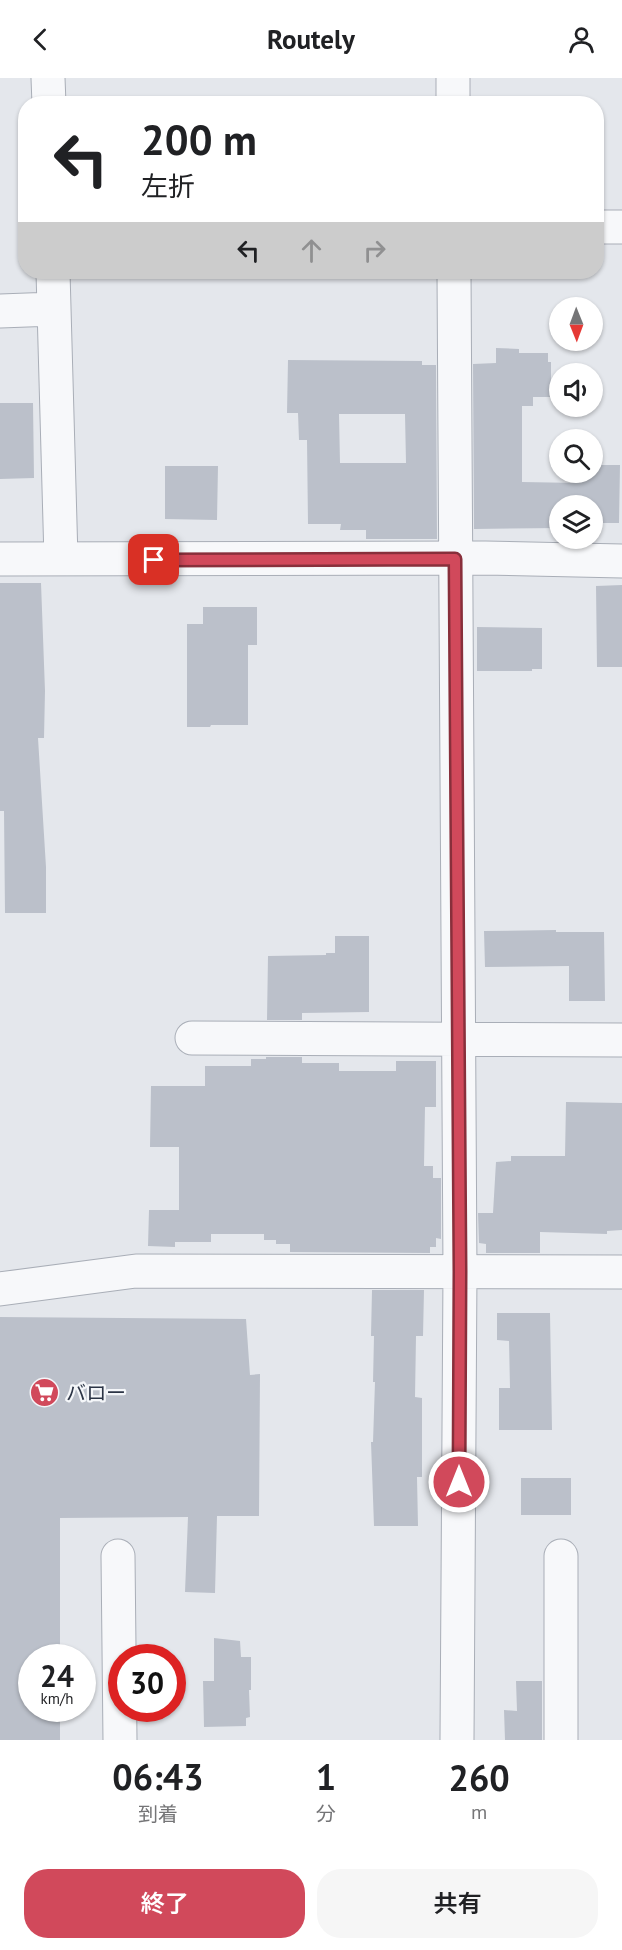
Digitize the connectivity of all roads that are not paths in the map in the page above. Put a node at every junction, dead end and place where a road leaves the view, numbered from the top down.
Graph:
1 (48, 78) edge
2 (453, 78) edge
3 (49, 96) edge
4 (453, 96) edge
5 (622, 227) edge
6 (604, 228) edge
7 (53, 279) edge
8 (454, 279) edge
9 (54, 309) junction
10 (0, 311) edge
11 (0, 559) edge
12 (455, 559) junction
13 (61, 560) junction
14 (622, 561) edge
15 (192, 1038) dead end
16 (458, 1039) junction
17 (622, 1040) edge
18 (460, 1271) junction
19 (622, 1272) edge
20 (0, 1289) edge
21 (118, 1556) dead end
22 (561, 1556) dead end
23 (120, 1740) edge
24 (457, 1740) edge
25 (561, 1740) edge

1 - 3 street
2 - 4 street
5 - 6 street
7 - 9 street
8 - 12 street
9 - 10 street
9 - 13 street
11 - 13 street
12 - 13 street
12 - 14 street
12 - 16 street
15 - 16 street
16 - 17 street
16 - 18 street
18 - 19 street
18 - 20 street
18 - 24 street
21 - 23 street
22 - 25 street

